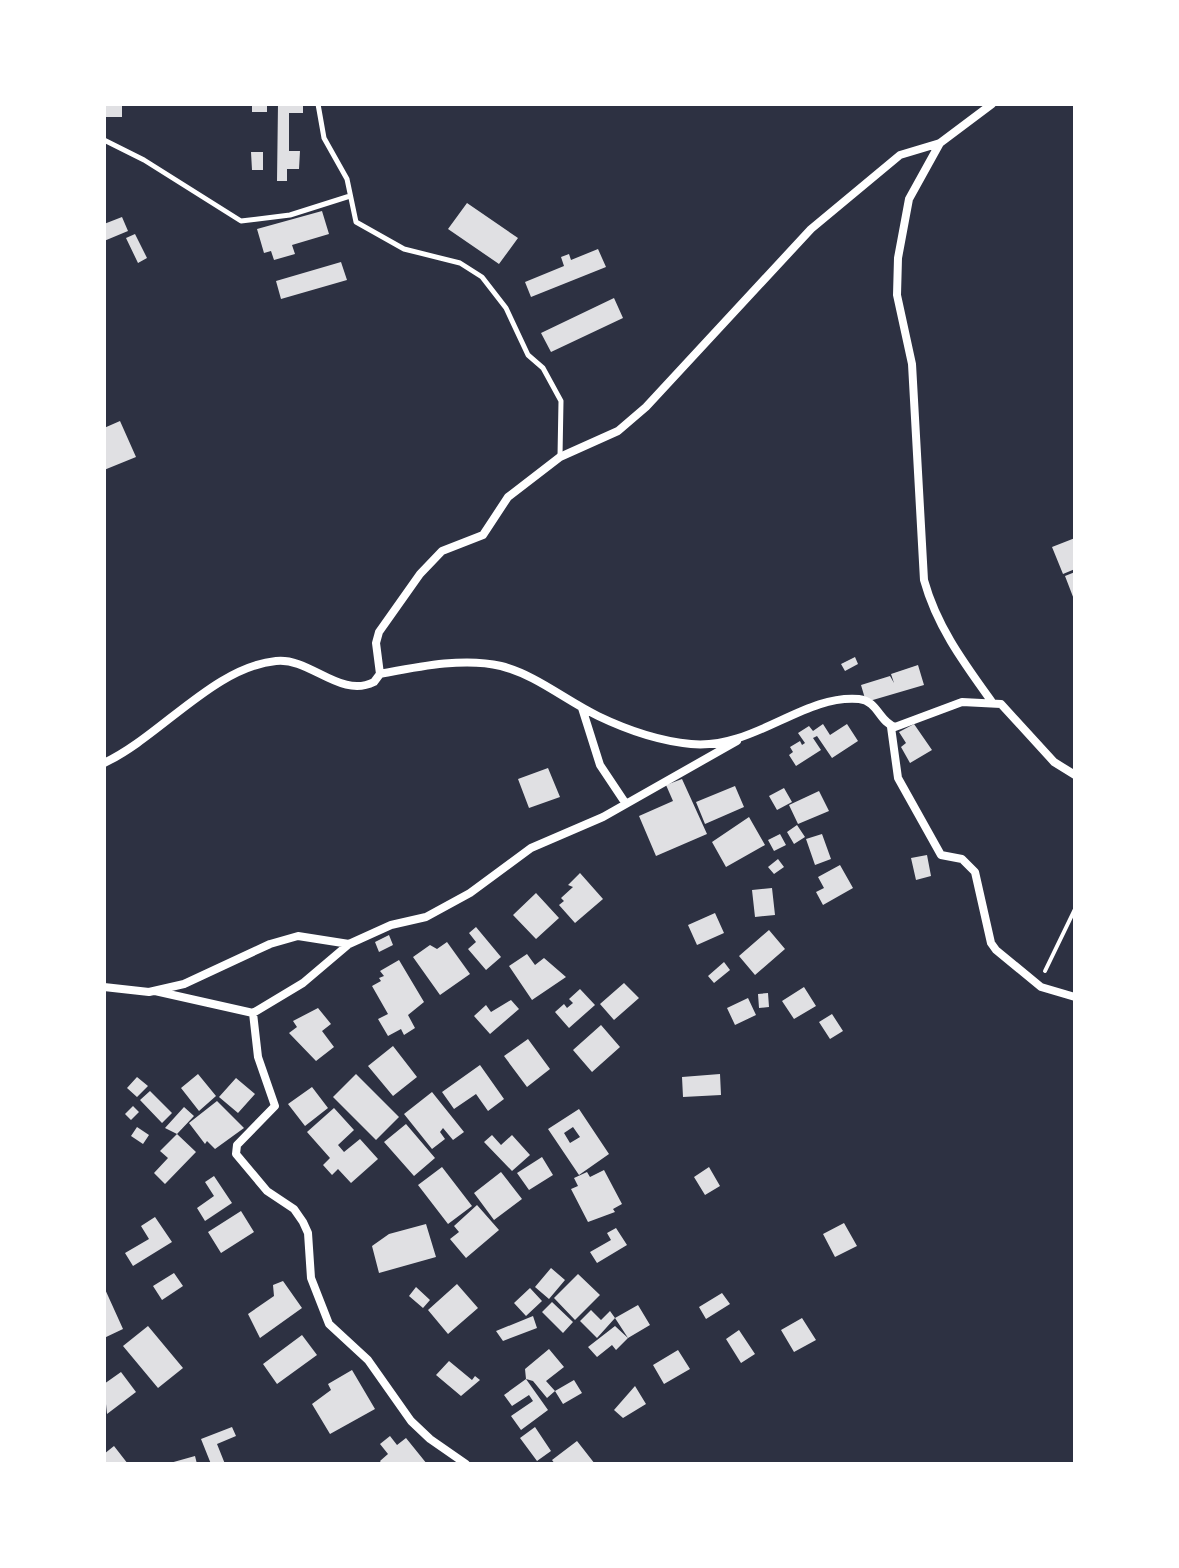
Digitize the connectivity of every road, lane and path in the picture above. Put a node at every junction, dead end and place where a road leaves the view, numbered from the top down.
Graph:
1 (318, 104) edge
2 (992, 104) edge
3 (104, 140) edge
4 (940, 143) junction
5 (350, 196) junction
6 (560, 457) junction
7 (380, 674) junction
8 (992, 702) junction
9 (581, 707) junction
10 (891, 727) junction
11 (739, 740) junction
12 (104, 763) edge
13 (1075, 775) edge
14 (626, 804) junction
15 (1075, 909) edge
16 (349, 944) junction
17 (1039, 985) junction
18 (104, 987) edge
19 (155, 991) junction
20 (1075, 997) edge
21 (253, 1013) junction
22 (466, 1464) edge

1 - 5 lane
2 - 4 street
3 - 5 lane
4 - 6 street
4 - 8 street
5 - 6 lane
6 - 7 street
7 - 9 street
7 - 12 street
8 - 10 street
8 - 13 street
9 - 11 street
9 - 14 street
10 - 11 street
10 - 17 street
11 - 14 street
14 - 16 street
15 - 17 path
16 - 19 street
16 - 21 street
17 - 20 street
18 - 19 street
19 - 21 street
21 - 22 street

